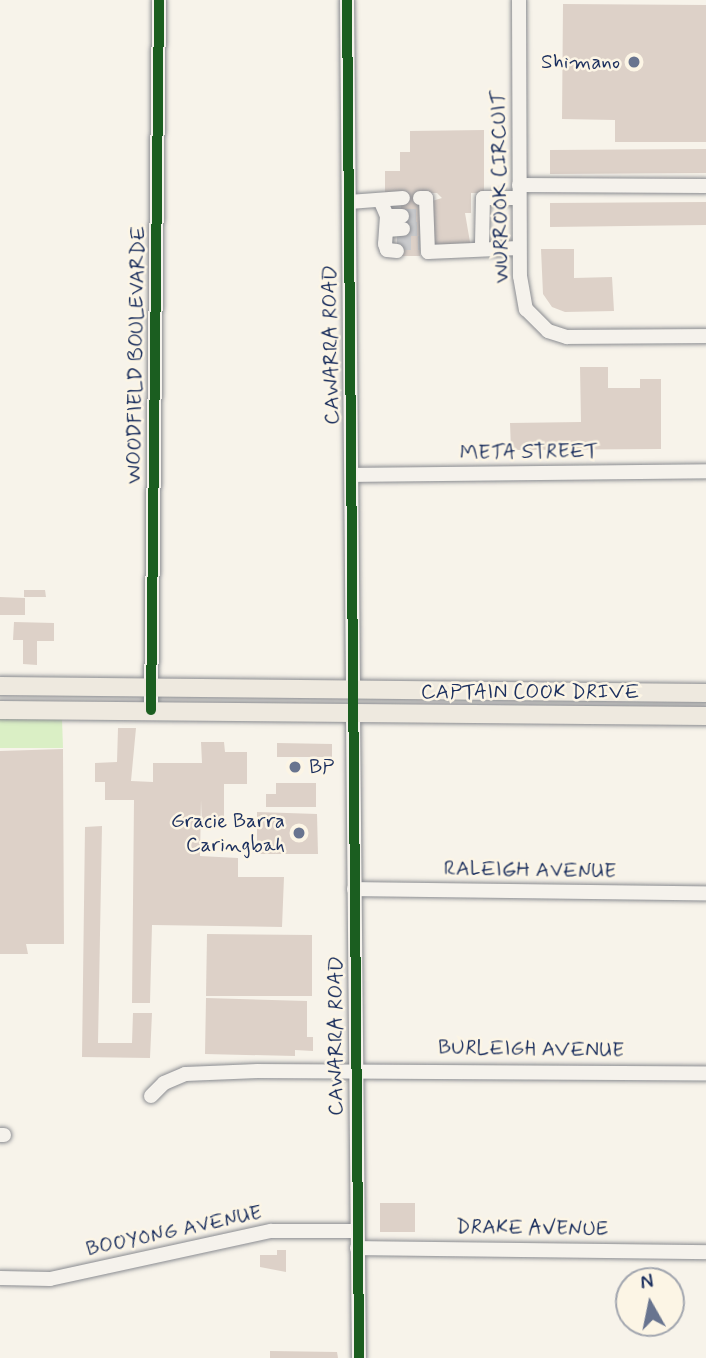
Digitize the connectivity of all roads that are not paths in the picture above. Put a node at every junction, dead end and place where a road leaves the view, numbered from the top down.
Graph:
1 (159, 0) edge
2 (347, 0) edge
3 (519, 0) edge
4 (706, 186) edge
5 (519, 191) junction
6 (349, 202) junction
7 (394, 222) tunnel mouth
8 (423, 226) tunnel mouth
9 (482, 244) dead end
10 (519, 248) junction
11 (706, 336) edge
12 (706, 471) edge
13 (352, 475) junction
14 (0, 686) edge
15 (151, 688) junction
16 (353, 690) junction
17 (706, 693) edge
18 (0, 710) edge
19 (151, 710) junction
20 (353, 714) junction
21 (706, 716) edge
22 (354, 889) junction
23 (706, 893) edge
24 (356, 1069) junction
25 (706, 1073) edge
26 (151, 1096) dead end
27 (357, 1231) junction
28 (357, 1248) junction
29 (706, 1252) edge
30 (0, 1278) edge
31 (359, 1358) edge

1 - 15 street, WOODFIELD BOULEVARDE
2 - 6 street, CAWARRA ROAD
3 - 5 street, WURROOK CIRCUIT
4 - 5 street
5 - 9 street
5 - 10 street, WURROOK CIRCUIT
6 - 7 street
6 - 13 street, CAWARRA ROAD
8 - 10 street
10 - 11 street, WURROOK CIRCUIT
12 - 13 street, META STREET
13 - 16 street, CAWARRA ROAD
14 - 15 main road, CAPTAIN COOK DRIVE
15 - 16 main road, CAPTAIN COOK DRIVE
15 - 19 street, WOODFIELD BOULEVARDE
16 - 17 main road, CAPTAIN COOK DRIVE
16 - 20 main road
18 - 19 main road, CAPTAIN COOK DRIVE
19 - 20 main road, CAPTAIN COOK DRIVE
20 - 21 main road, CAPTAIN COOK DRIVE
20 - 22 street, CAWARRA ROAD
22 - 23 street, RALEIGH AVENUE
22 - 24 street, CAWARRA ROAD
24 - 25 street, BURLEIGH AVENUE
24 - 26 street, BURLEIGH AVENUE
24 - 27 street, CAWARRA ROAD
27 - 28 street, CAWARRA ROAD
27 - 30 street, BOOYONG AVENUE
28 - 29 street, DRAKE AVENUE
28 - 31 street, CAWARRA ROAD

